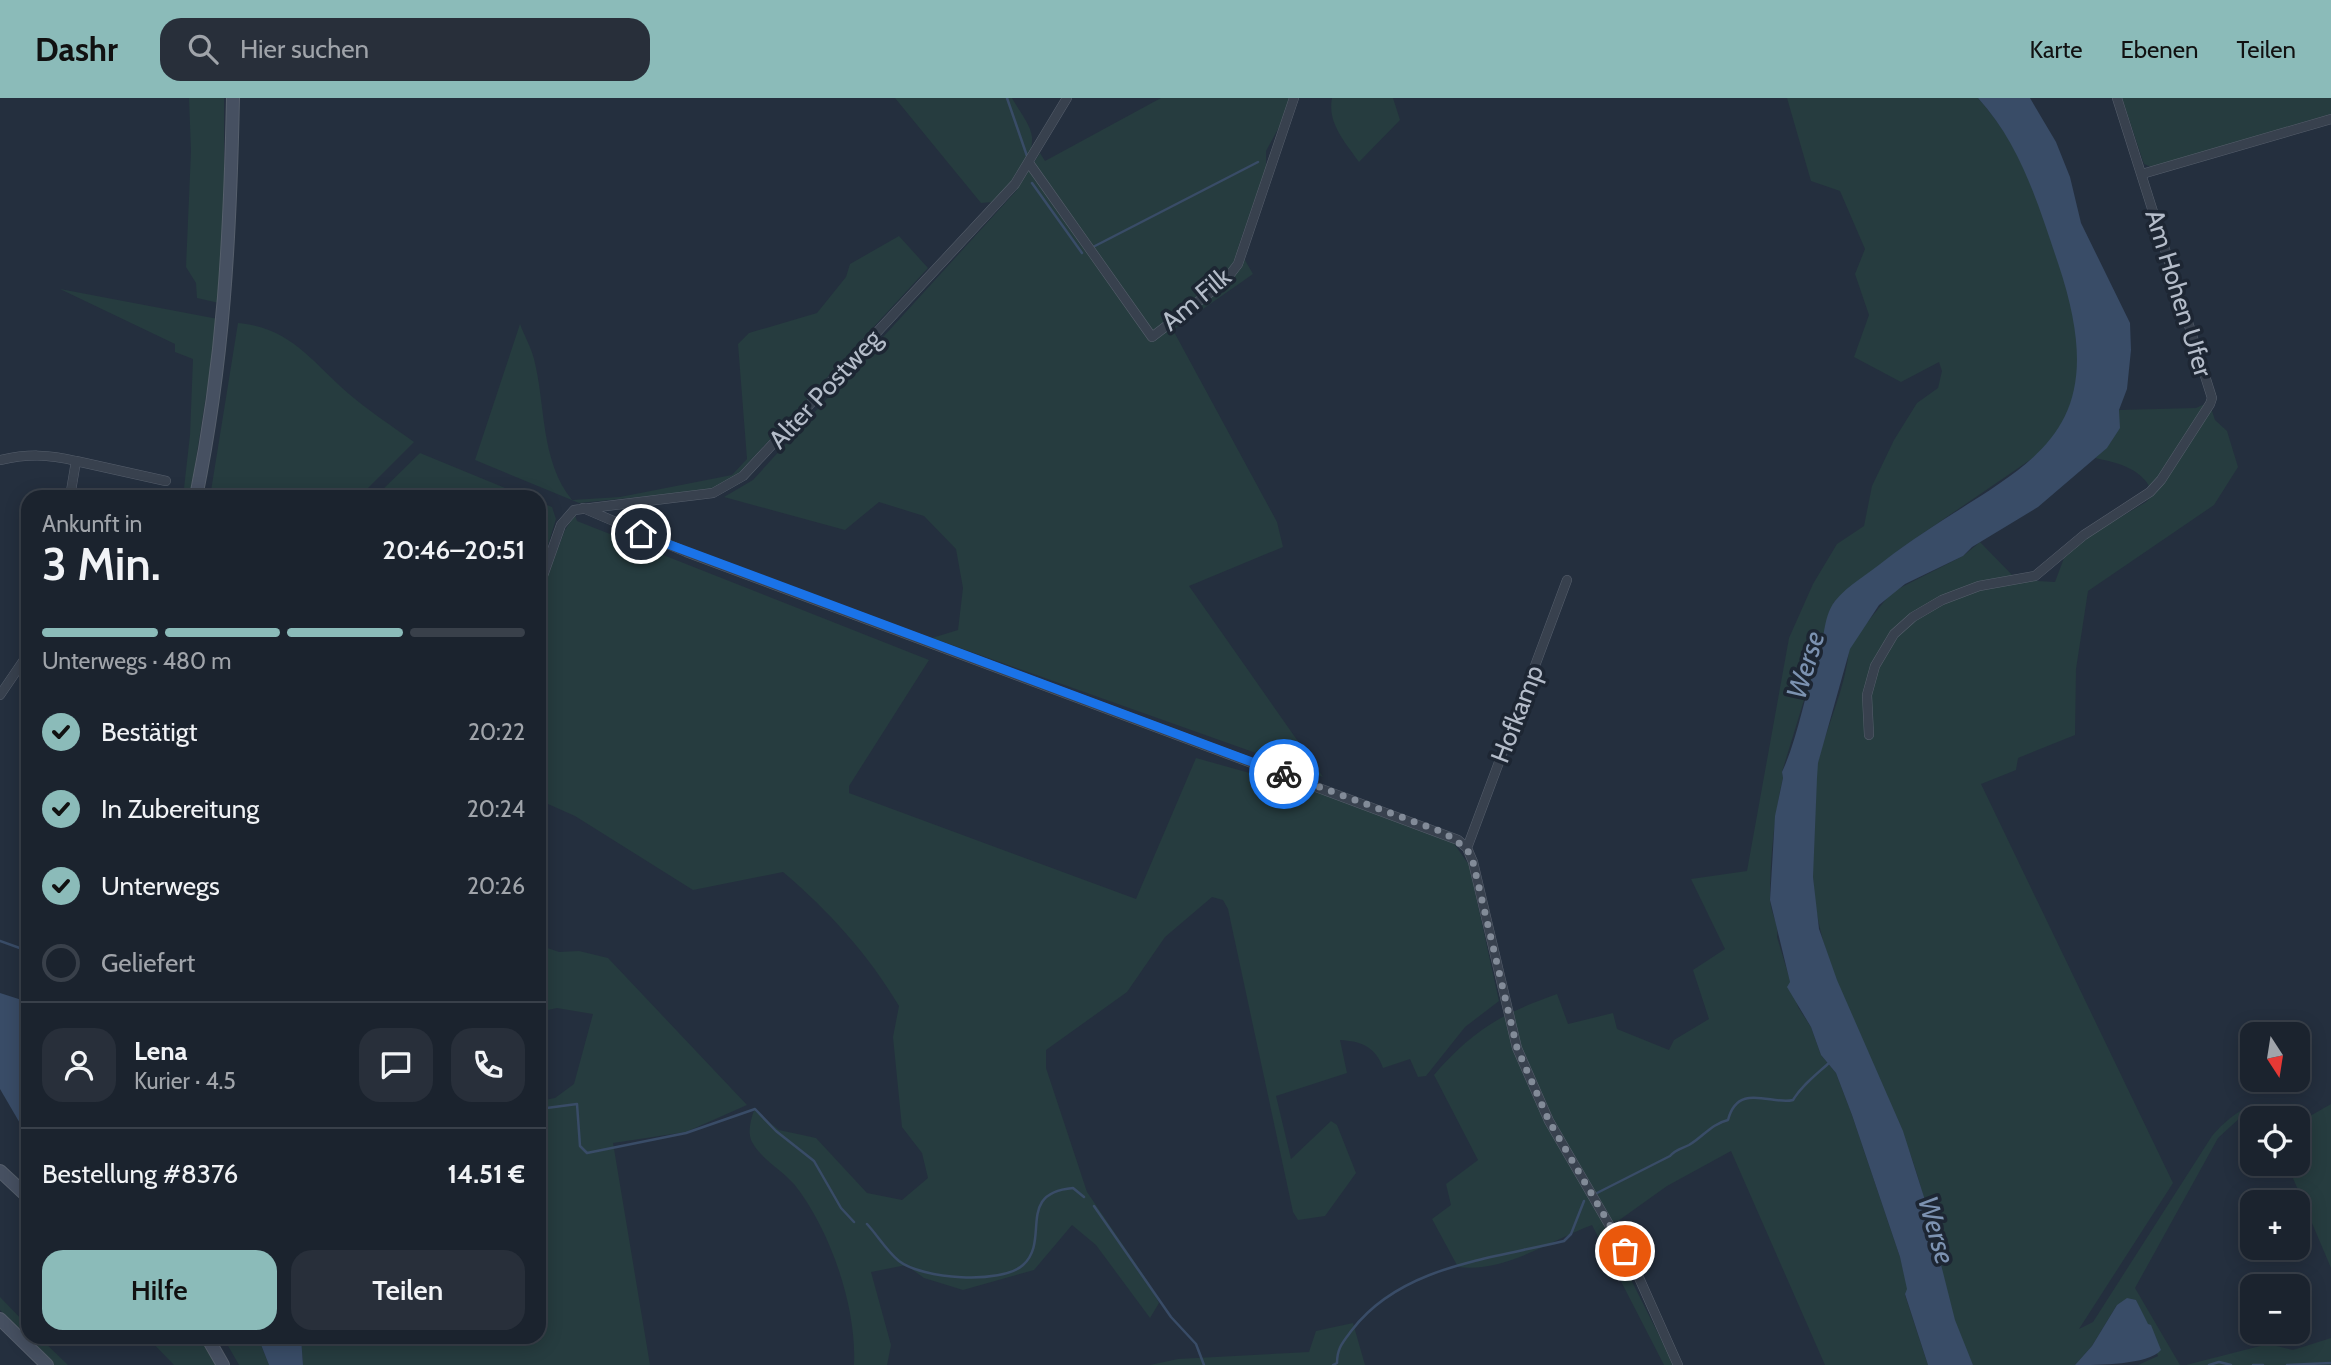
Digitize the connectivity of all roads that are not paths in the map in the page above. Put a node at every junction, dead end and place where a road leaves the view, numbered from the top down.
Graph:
1 (233, 98) edge
2 (1066, 98) edge
3 (1294, 98) edge
4 (2117, 98) edge
5 (2331, 119) edge
6 (1029, 163) junction
7 (2142, 174) junction
8 (0, 460) edge
9 (76, 461) junction
10 (166, 481) dead end
11 (71, 490) edge
12 (197, 490) edge
13 (583, 508) junction
14 (546, 567) edge
15 (1567, 580) dead end
16 (21, 664) edge
17 (0, 695) edge
18 (1869, 735) dead end
19 (1467, 849) junction
20 (1, 1175) edge
21 (21, 1191) edge
22 (0, 1319) edge
23 (21, 1340) edge
24 (26, 1344) edge
25 (211, 1344) edge
26 (47, 1365) edge
27 (223, 1365) edge
28 (1678, 1365) edge

1 - 12 main road
2 - 6 street, Alter Postweg
3 - 6 street, Am Filk
4 - 7 street, Am Hohen Ufer
5 - 7 street, Am Hohen Ufer
6 - 13 street, Alter Postweg
7 - 18 street, Am Hohen Ufer
8 - 9 street
9 - 10 street
9 - 11 street
13 - 14 street
13 - 19 street
15 - 19 street, Hofkamp
16 - 17 street
19 - 28 street
20 - 21 main road
22 - 23 main road
24 - 26 main road
25 - 27 main road

